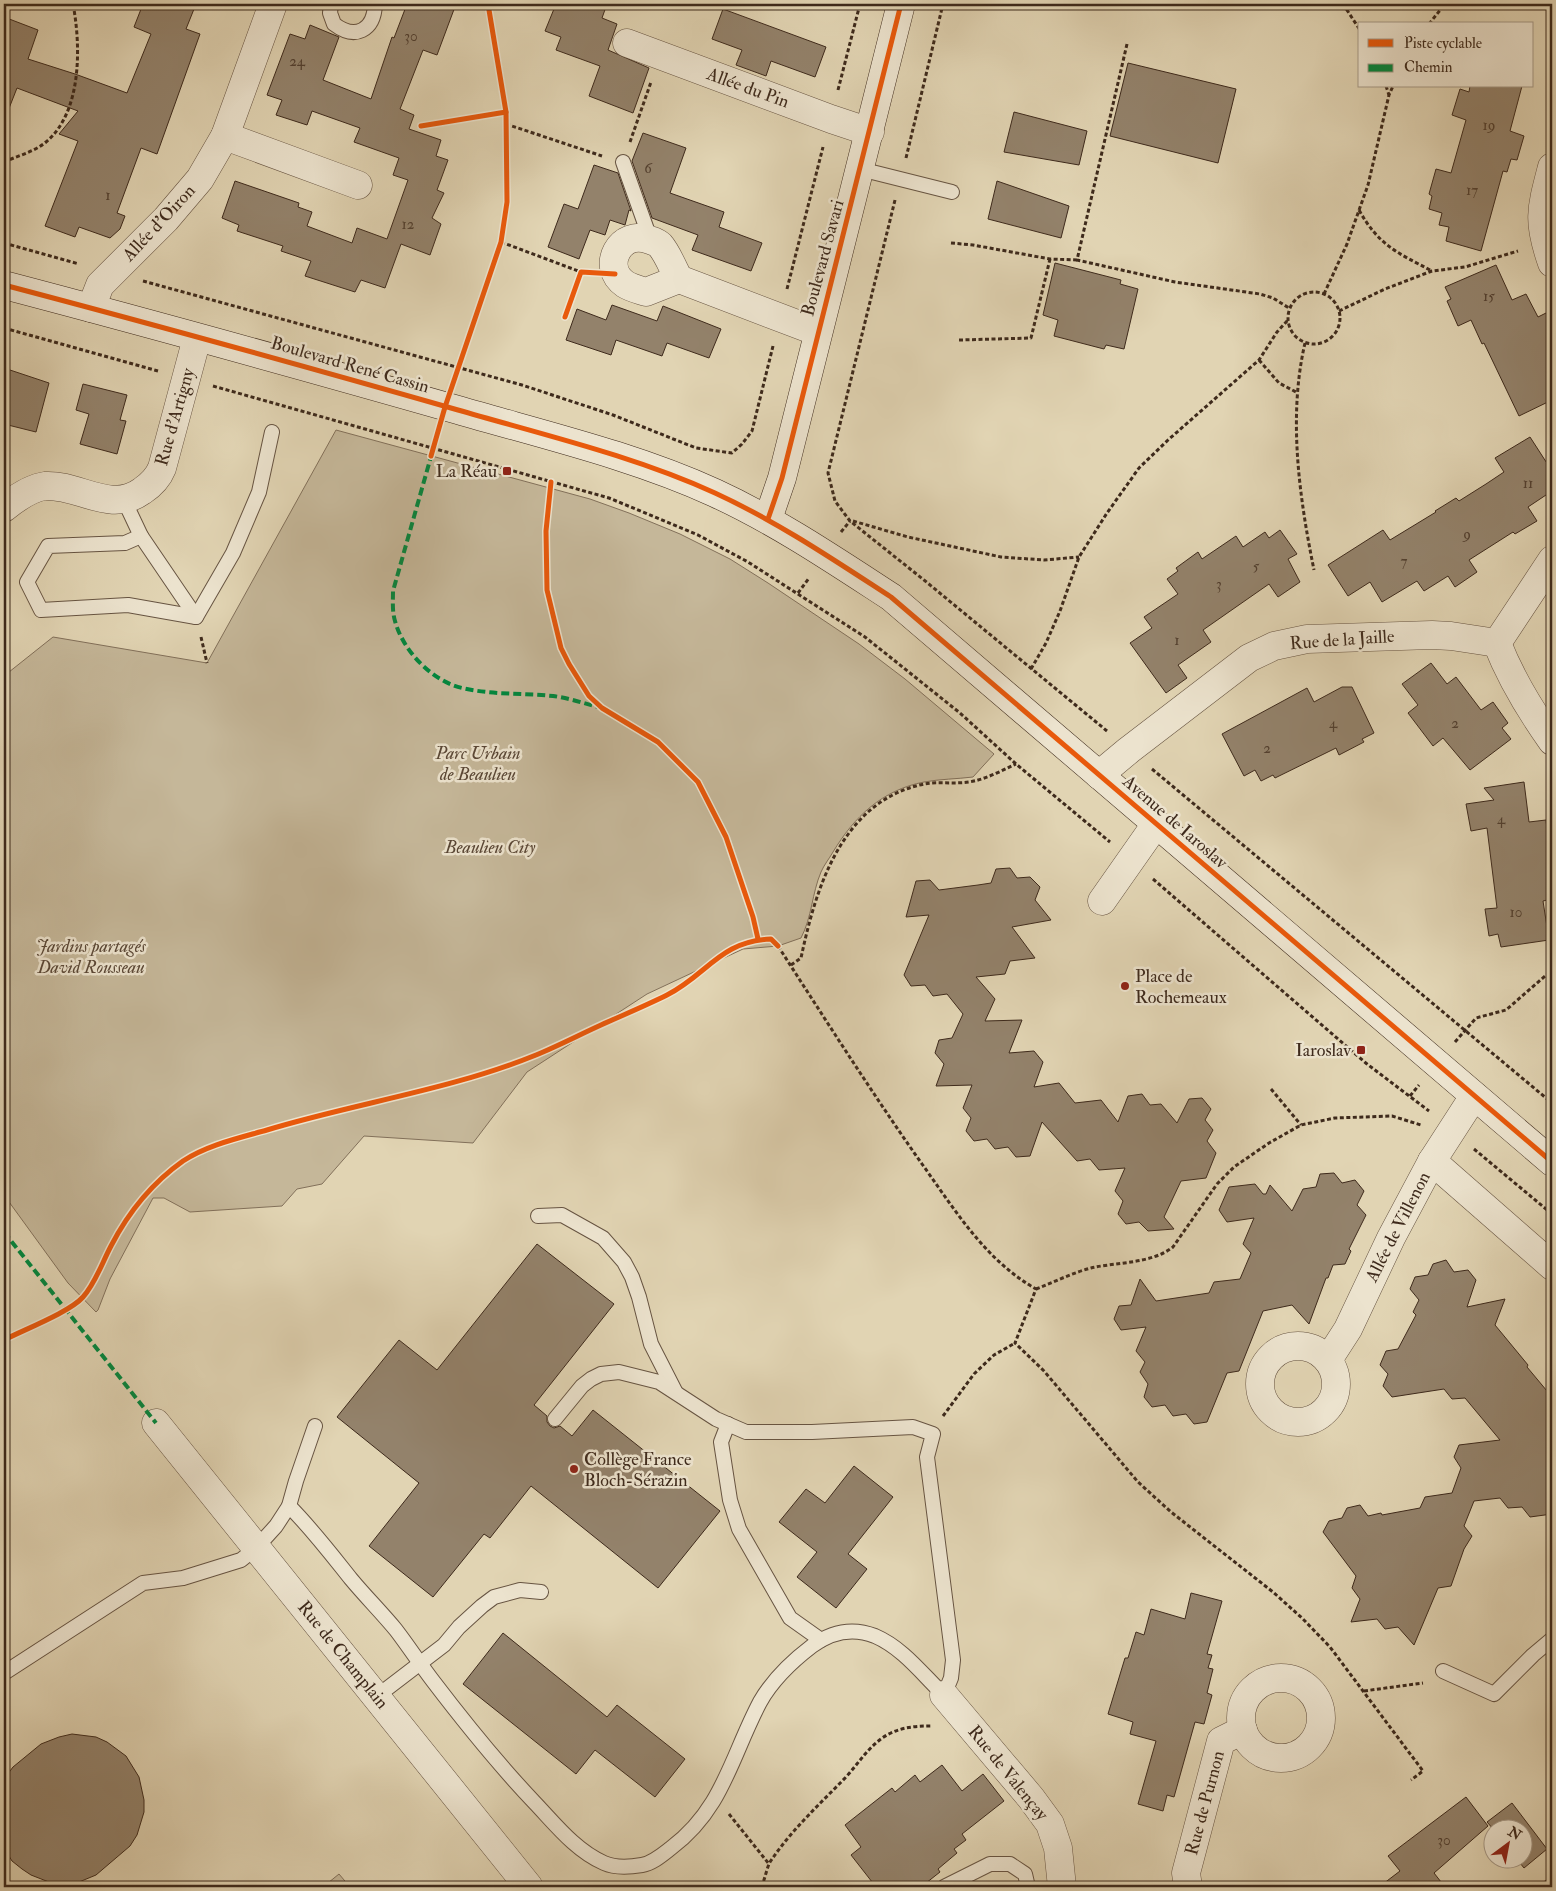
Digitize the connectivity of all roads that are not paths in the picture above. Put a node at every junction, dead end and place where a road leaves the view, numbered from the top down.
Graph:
1 (273, 4) edge
2 (331, 4) edge
3 (375, 4) edge
4 (901, 4) edge
5 (627, 43) dead end
6 (870, 132) junction
7 (226, 136) junction
8 (623, 162) road end
9 (1552, 167) edge
10 (860, 169) junction
11 (358, 185) dead end
12 (952, 192) dead end
13 (651, 240) junction
14 (1548, 253) edge
15 (679, 279) junction
16 (4, 285) edge
17 (91, 308) junction
18 (818, 332) junction
19 (197, 338) junction
20 (272, 432) dead end
21 (124, 500) junction
22 (4, 508) edge
23 (768, 519) junction
24 (141, 536) junction
25 (1552, 560) edge
26 (196, 617) junction
27 (1496, 643) junction
28 (1552, 741) edge
29 (1099, 775) junction
30 (1156, 824) junction
31 (1102, 901) dead end
32 (1474, 1096) junction
33 (1432, 1161) junction
34 (1552, 1162) edge
35 (538, 1216) dead end
36 (1552, 1266) edge
37 (1328, 1360) dead end
38 (675, 1391) junction
39 (555, 1419) dead end
40 (156, 1423) dead end
41 (728, 1424) junction
42 (315, 1426) dead end
43 (289, 1506) junction
44 (256, 1548) junction
45 (541, 1592) dead end
46 (820, 1640) junction
47 (1552, 1640) edge
48 (420, 1664) junction
49 (1443, 1671) dead end
50 (4, 1673) edge
51 (376, 1697) junction
52 (952, 1704) junction
53 (1242, 1730) dead end
54 (529, 1887) edge
55 (944, 1887) edge
56 (1028, 1887) edge
57 (1062, 1887) edge
58 (1188, 1887) edge

1 - 7 street, Allée d'Oiron
2 - 3 lane
4 - 6 street, Boulevard Savari
5 - 6 street, Allée du Pin
6 - 10 street, Boulevard Savari
7 - 11 street
7 - 17 street, Allée d'Oiron
8 - 13 lane
9 - 14 street
10 - 12 lane
10 - 18 street, Boulevard Savari
13 - 15 street
13 - 15 street
15 - 18 street
16 - 17 street, Boulevard René Cassin
17 - 19 street, Boulevard René Cassin
18 - 23 street, Boulevard Savari
19 - 21 street, Rue d'Artigny
19 - 23 street, Boulevard René Cassin
20 - 26 lane
21 - 22 street
21 - 24 lane
23 - 29 street, Avenue de Iaroslav
24 - 26 lane
24 - 26 lane
25 - 27 street
27 - 28 street
27 - 29 street, Rue de la Jaille
29 - 30 street, Avenue de Iaroslav
30 - 31 street
30 - 32 street, Avenue de Iaroslav
32 - 33 street, Allée de Villenon
32 - 34 street, Avenue de Iaroslav
33 - 36 street
33 - 37 street, Allée de Villenon
35 - 38 lane
38 - 39 lane
38 - 41 lane
40 - 44 street, Rue de Champlain
41 - 46 lane
41 - 52 lane
42 - 43 lane
43 - 44 lane
43 - 48 lane
44 - 50 lane
44 - 51 street, Rue de Champlain
45 - 48 lane
46 - 48 lane
46 - 52 lane
47 - 49 lane
48 - 51 lane
51 - 54 street, Rue de Champlain
52 - 57 street, Rue de Valençay
53 - 58 street, Rue de Purnon
55 - 56 lane

